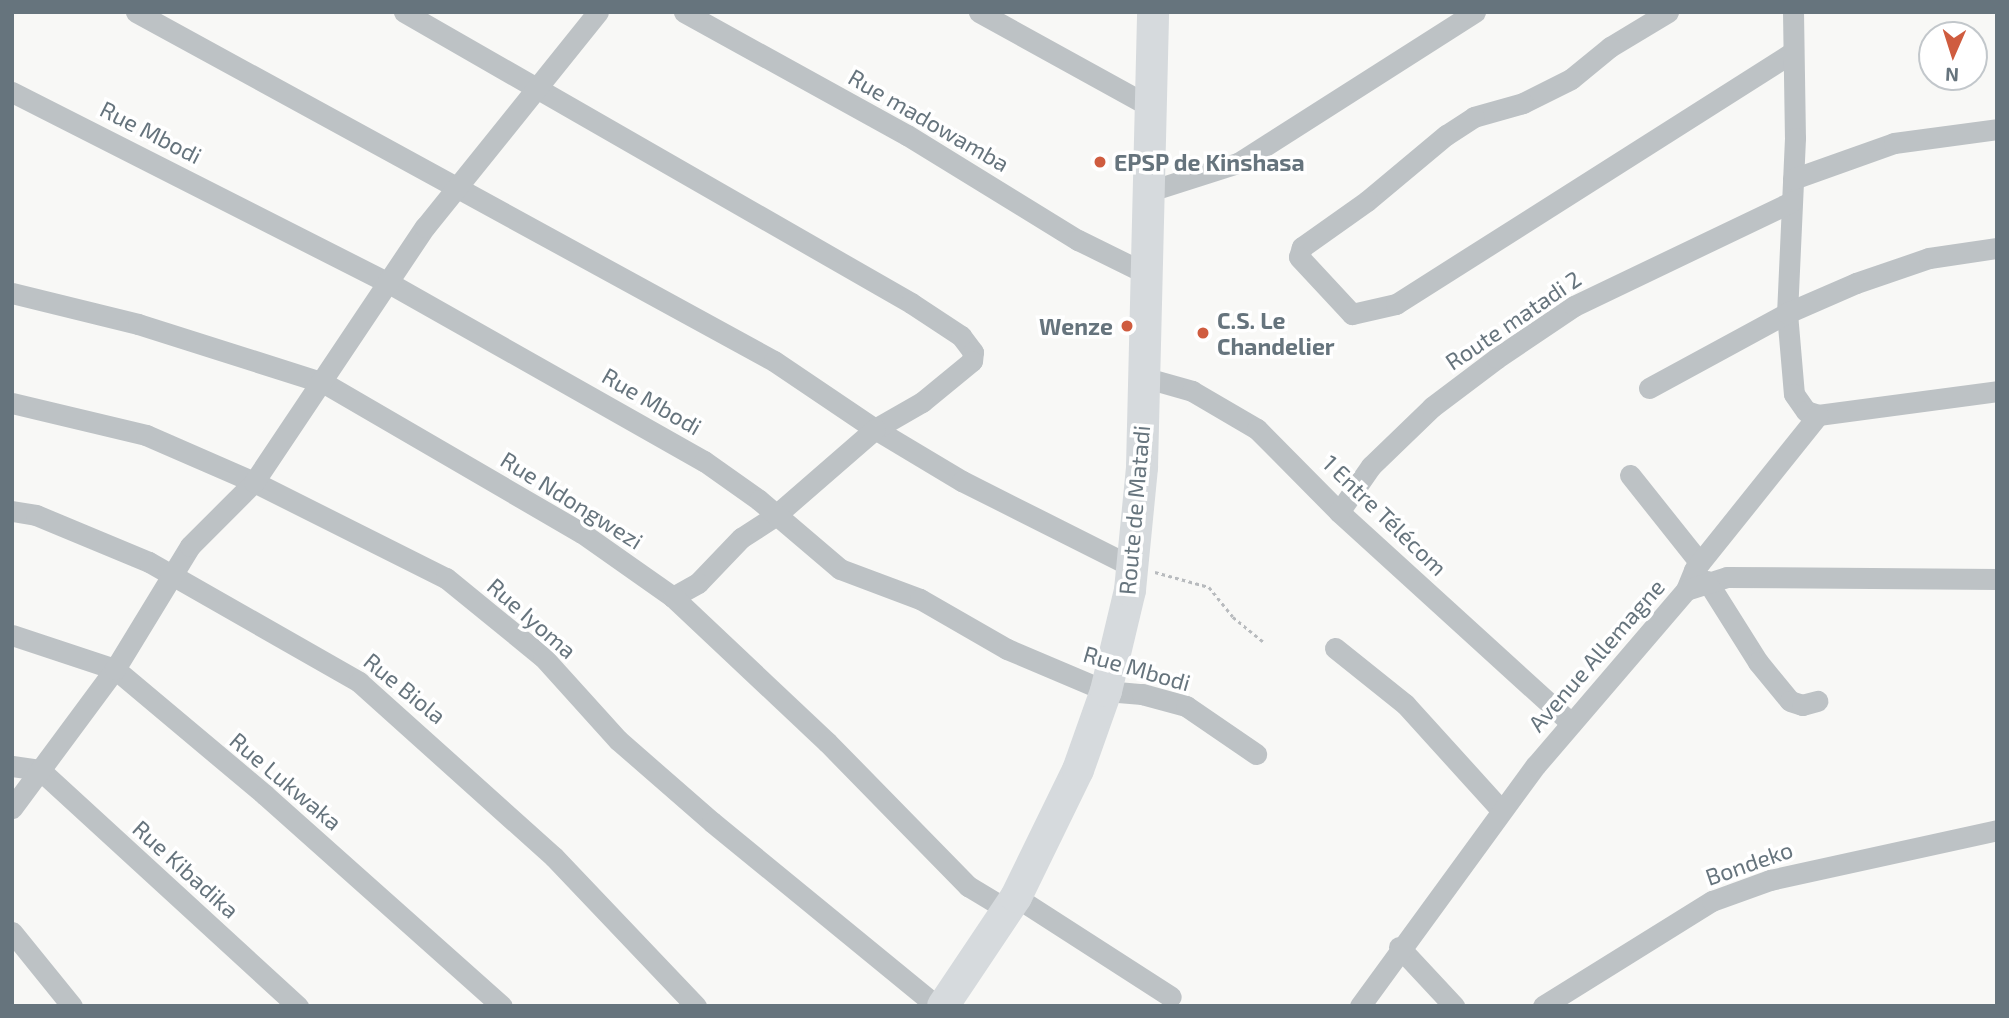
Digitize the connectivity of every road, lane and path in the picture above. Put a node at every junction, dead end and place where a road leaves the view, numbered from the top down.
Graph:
1 (136, 12) edge
2 (404, 12) edge
3 (598, 12) edge
4 (684, 12) edge
5 (979, 12) edge
6 (1153, 12) edge
7 (1475, 12) edge
8 (1668, 12) edge
9 (1793, 12) edge
10 (1792, 53) junction
11 (539, 87) junction
12 (12, 92) edge
13 (1150, 107) junction
14 (1997, 129) edge
15 (1793, 179) junction
16 (458, 187) junction
17 (1150, 191) junction
18 (1791, 202) junction
19 (1997, 248) edge
20 (1147, 274) junction
21 (389, 283) junction
22 (12, 293) edge
23 (1787, 313) junction
24 (1143, 377) junction
25 (324, 383) junction
26 (1649, 388) dead end
27 (1997, 391) edge
28 (12, 403) edge
29 (1818, 415) junction
30 (875, 429) junction
31 (1630, 475) dead end
32 (254, 482) junction
33 (12, 511) edge
34 (1339, 512) junction
35 (775, 516) junction
36 (1133, 567) junction
37 (1704, 572) junction
38 (172, 578) junction
39 (1997, 579) edge
40 (673, 597) junction
41 (12, 635) edge
42 (1265, 643) dead end
43 (1335, 648) dead end
44 (115, 669) junction
45 (1106, 691) junction
46 (1817, 701) dead end
47 (1571, 723) junction
48 (1256, 754) dead end
49 (12, 766) edge
50 (40, 770) junction
51 (12, 808) edge
52 (1501, 810) junction
53 (1997, 830) edge
54 (1012, 904) junction
55 (12, 932) edge
56 (1399, 947) junction
57 (1171, 997) dead end
58 (72, 1006) edge
59 (298, 1006) edge
60 (502, 1006) edge
61 (696, 1006) edge
62 (937, 1006) edge
63 (943, 1006) edge
64 (1360, 1006) edge
65 (1454, 1006) edge
66 (1543, 1006) edge

1 - 16 street
2 - 11 street
3 - 11 street
4 - 20 street, Rue madowamba
5 - 13 street
6 - 13 highway, Route de Matadi
7 - 17 street
8 - 10 street
9 - 10 street
10 - 15 street
11 - 16 street
11 - 30 street
12 - 21 street, Rue Mbodi
13 - 17 highway, Route de Matadi
14 - 15 street
15 - 18 street
16 - 21 street
16 - 30 street
17 - 20 highway, Route de Matadi
18 - 23 street
18 - 34 street, Route matadi 2
19 - 23 street
20 - 24 highway, Route de Matadi
21 - 25 street
21 - 35 street, Rue Mbodi
22 - 25 street, Rue Ndongwezi
23 - 26 street
23 - 29 street
24 - 34 street, 1 Entre Télécom
24 - 36 highway, Route de Matadi
25 - 32 street
25 - 40 street, Rue Ndongwezi
27 - 29 street
28 - 32 street, Rue Iyoma
29 - 37 street
30 - 35 street
30 - 36 street
31 - 37 street
32 - 38 street
32 - 62 street, Rue Iyoma
33 - 38 street, Rue Biola
34 - 47 street, 1 Entre Télécom
35 - 40 street
35 - 45 street, Rue Mbodi
36 - 42 path
36 - 45 highway, Route de Matadi
37 - 39 street, Avenue Allemagne
37 - 46 street
37 - 47 street, Avenue Allemagne
38 - 44 street
38 - 61 street, Rue Biola
40 - 54 street, Rue Ndongwezi
41 - 44 street, Rue Lukwaka
43 - 52 street
44 - 50 street
44 - 60 street, Rue Lukwaka
45 - 48 street, Rue Mbodi
45 - 54 highway, Route de Matadi
47 - 52 street, Avenue Allemagne
49 - 50 street
50 - 51 street
50 - 59 street, Rue Kibadika
52 - 56 street, Avenue Allemagne
53 - 66 street, Bondeko
54 - 57 street, Rue Ndongwezi
54 - 63 highway, Route de Matadi
55 - 58 street
56 - 64 street, Avenue Allemagne
56 - 65 street

